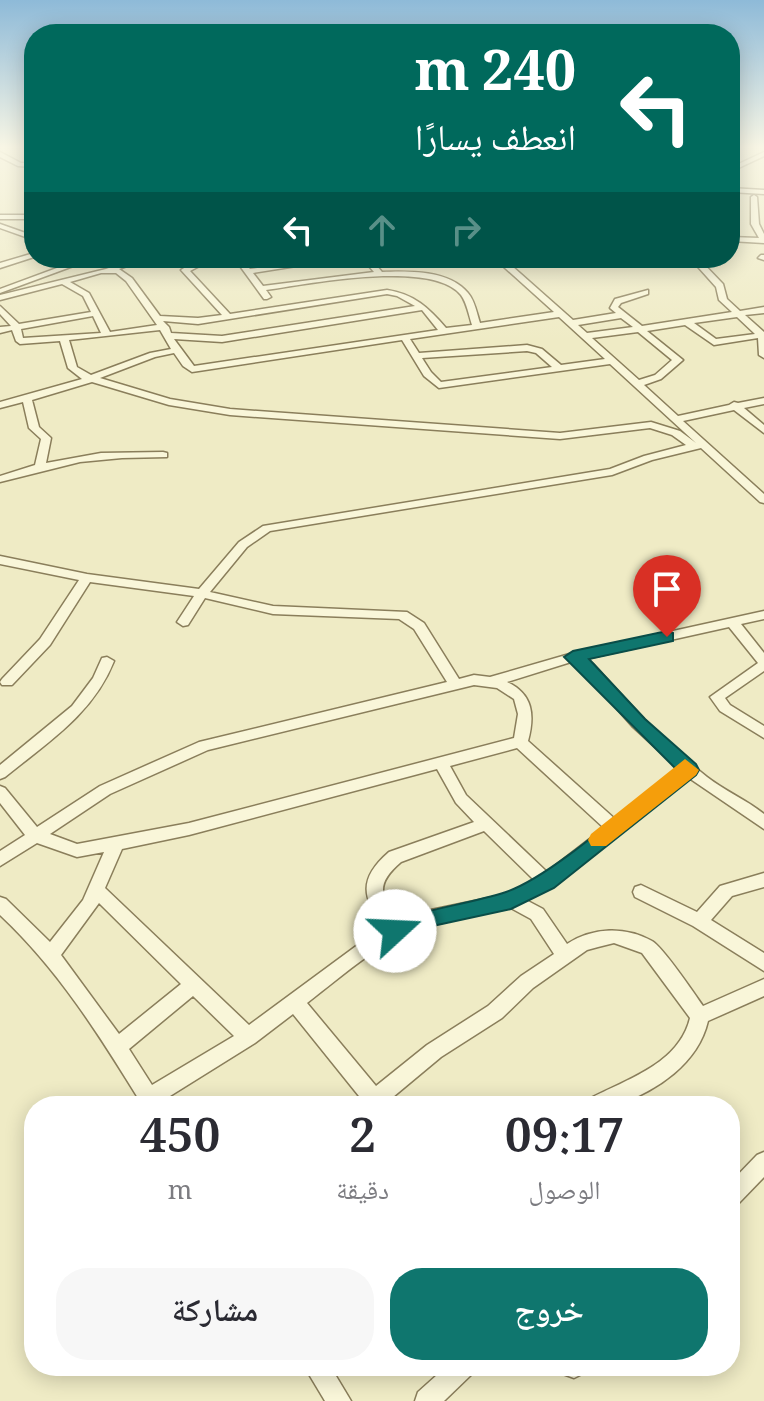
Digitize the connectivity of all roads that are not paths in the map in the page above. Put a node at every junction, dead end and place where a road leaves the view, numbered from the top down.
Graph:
1 (760, 214) edge
2 (0, 217) edge
3 (24, 217) edge
4 (0, 226) edge
5 (24, 234) edge
6 (740, 240) edge
7 (764, 241) edge
8 (0, 256) edge
9 (24, 258) edge
10 (14, 261) junction
11 (0, 266) edge
12 (63, 268) edge
13 (114, 268) edge
14 (189, 268) edge
15 (247, 268) edge
16 (274, 268) edge
17 (309, 268) edge
18 (377, 268) edge
19 (509, 268) edge
20 (703, 268) edge
21 (108, 270) junction
22 (250, 271) junction
23 (383, 273) junction
24 (320, 281) junction
25 (65, 282) junction
26 (263, 288) junction
27 (0, 291) edge
28 (387, 292) junction
29 (645, 292) dead end
30 (0, 298) edge
31 (424, 307) junction
32 (273, 308) junction
33 (0, 309) edge
34 (764, 310) edge
35 (237, 312) junction
36 (97, 313) junction
37 (226, 314) junction
38 (561, 314) junction
39 (735, 314) junction
40 (622, 315) junction
41 (198, 321) junction
42 (162, 322) junction
43 (687, 322) junction
44 (571, 323) junction
45 (15, 325) junction
46 (477, 326) junction
47 (640, 329) junction
48 (0, 330) edge
49 (444, 331) junction
50 (107, 335) junction
51 (247, 335) junction
52 (763, 335) edge
53 (171, 336) junction
54 (586, 336) junction
55 (404, 337) junction
56 (64, 340) junction
57 (191, 340) junction
58 (177, 350) junction
59 (764, 355) edge
60 (417, 356) junction
61 (612, 361) junction
62 (559, 368) junction
63 (91, 379) junction
64 (636, 384) junction
65 (27, 400) junction
66 (764, 401) edge
67 (0, 405) edge
68 (734, 405) junction
69 (676, 419) junction
70 (764, 430) edge
71 (699, 445) junction
72 (163, 455) dead end
73 (40, 467) junction
74 (0, 479) edge
75 (764, 500) edge
76 (0, 560) edge
77 (87, 578) junction
78 (204, 594) junction
79 (764, 615) edge
80 (183, 622) dead end
81 (732, 622) junction
82 (573, 657) junction
83 (107, 661) dead end
84 (764, 664) edge
85 (2, 681) edge
86 (493, 681) junction
87 (455, 684) junction
88 (764, 733) edge
89 (520, 742) junction
90 (441, 763) junction
91 (689, 770) junction
92 (0, 773) edge
93 (0, 792) edge
94 (758, 807) edge
95 (764, 823) edge
96 (486, 824) junction
97 (614, 828) junction
98 (34, 835) junction
99 (115, 845) junction
100 (0, 859) edge
101 (764, 880) edge
102 (546, 882) junction
103 (96, 890) junction
104 (641, 892) dead end
105 (511, 900) junction
106 (0, 904) edge
107 (699, 921) junction
108 (395, 931) junction
109 (51, 955) junction
110 (566, 957) junction
111 (764, 963) edge
112 (194, 984) junction
113 (764, 987) edge
114 (296, 1003) junction
115 (700, 1016) junction
116 (248, 1037) junction
117 (116, 1048) junction
118 (148, 1096) edge
119 (161, 1096) edge
120 (371, 1096) edge
121 (385, 1096) edge
122 (615, 1096) edge
123 (764, 1162) edge
124 (740, 1187) edge
125 (321, 1376) edge
126 (453, 1376) edge
127 (334, 1399) edge
128 (427, 1401) edge

1 - 7 street
2 - 3 street
4 - 5 street
6 - 7 street
8 - 10 street
9 - 10 street
10 - 11 street
12 - 27 street
13 - 21 street
14 - 37 street
15 - 22 street
16 - 22 street
17 - 24 street
18 - 23 street
19 - 38 street
20 - 39 street
21 - 25 street
21 - 42 street
22 - 26 street
23 - 24 street
23 - 28 street
23 - 46 street
24 - 26 street
25 - 30 street
25 - 36 street
26 - 32 street
28 - 31 street
28 - 32 street
29 - 40 street
31 - 49 street
31 - 51 street
32 - 35 street
33 - 45 street
34 - 39 street
35 - 37 street
35 - 51 street
36 - 45 street
36 - 50 street
37 - 41 street
38 - 44 street
38 - 46 street
39 - 43 street
39 - 52 street
40 - 44 street
40 - 47 street
41 - 42 street
41 - 57 street
42 - 50 street
42 - 53 street
43 - 47 street
43 - 52 street
44 - 54 street
45 - 48 street
45 - 56 street
46 - 49 street
47 - 54 street
47 - 64 street
49 - 55 street
50 - 56 street
51 - 57 street
52 - 59 street
53 - 57 street
53 - 58 street
54 - 61 street
55 - 58 street
55 - 60 street
56 - 63 street
58 - 63 street
60 - 62 street
60 - 62 street
61 - 62 street
61 - 64 street
63 - 65 street
63 - 71 street
64 - 69 street
65 - 67 street
65 - 73 street
66 - 68 street
68 - 69 street
68 - 70 street
69 - 71 street
71 - 75 street
71 - 78 street
72 - 73 street
73 - 74 street
76 - 77 street
77 - 78 street
77 - 85 street
78 - 80 street
78 - 87 street
79 - 81 street
81 - 82 street
81 - 84 street
82 - 86 street
82 - 91 street
83 - 92 street
84 - 88 street
86 - 87 street
86 - 89 street
87 - 98 street
89 - 90 street
89 - 97 street
90 - 96 street
90 - 99 street
91 - 94 street
91 - 97 street
93 - 98 street
94 - 95 street
96 - 102 street
96 - 108 street
97 - 102 street
98 - 99 street
98 - 100 street
99 - 103 street
101 - 107 street
102 - 105 street
103 - 109 street
103 - 112 street
104 - 107 street
105 - 108 street
105 - 110 street
106 - 109 street
107 - 111 street
108 - 114 street
109 - 117 street
110 - 115 street
110 - 121 street
112 - 116 street
112 - 117 street
113 - 115 street
114 - 116 street
114 - 120 street
115 - 122 street
116 - 119 street
117 - 118 street
123 - 124 street
125 - 127 street
126 - 128 street

